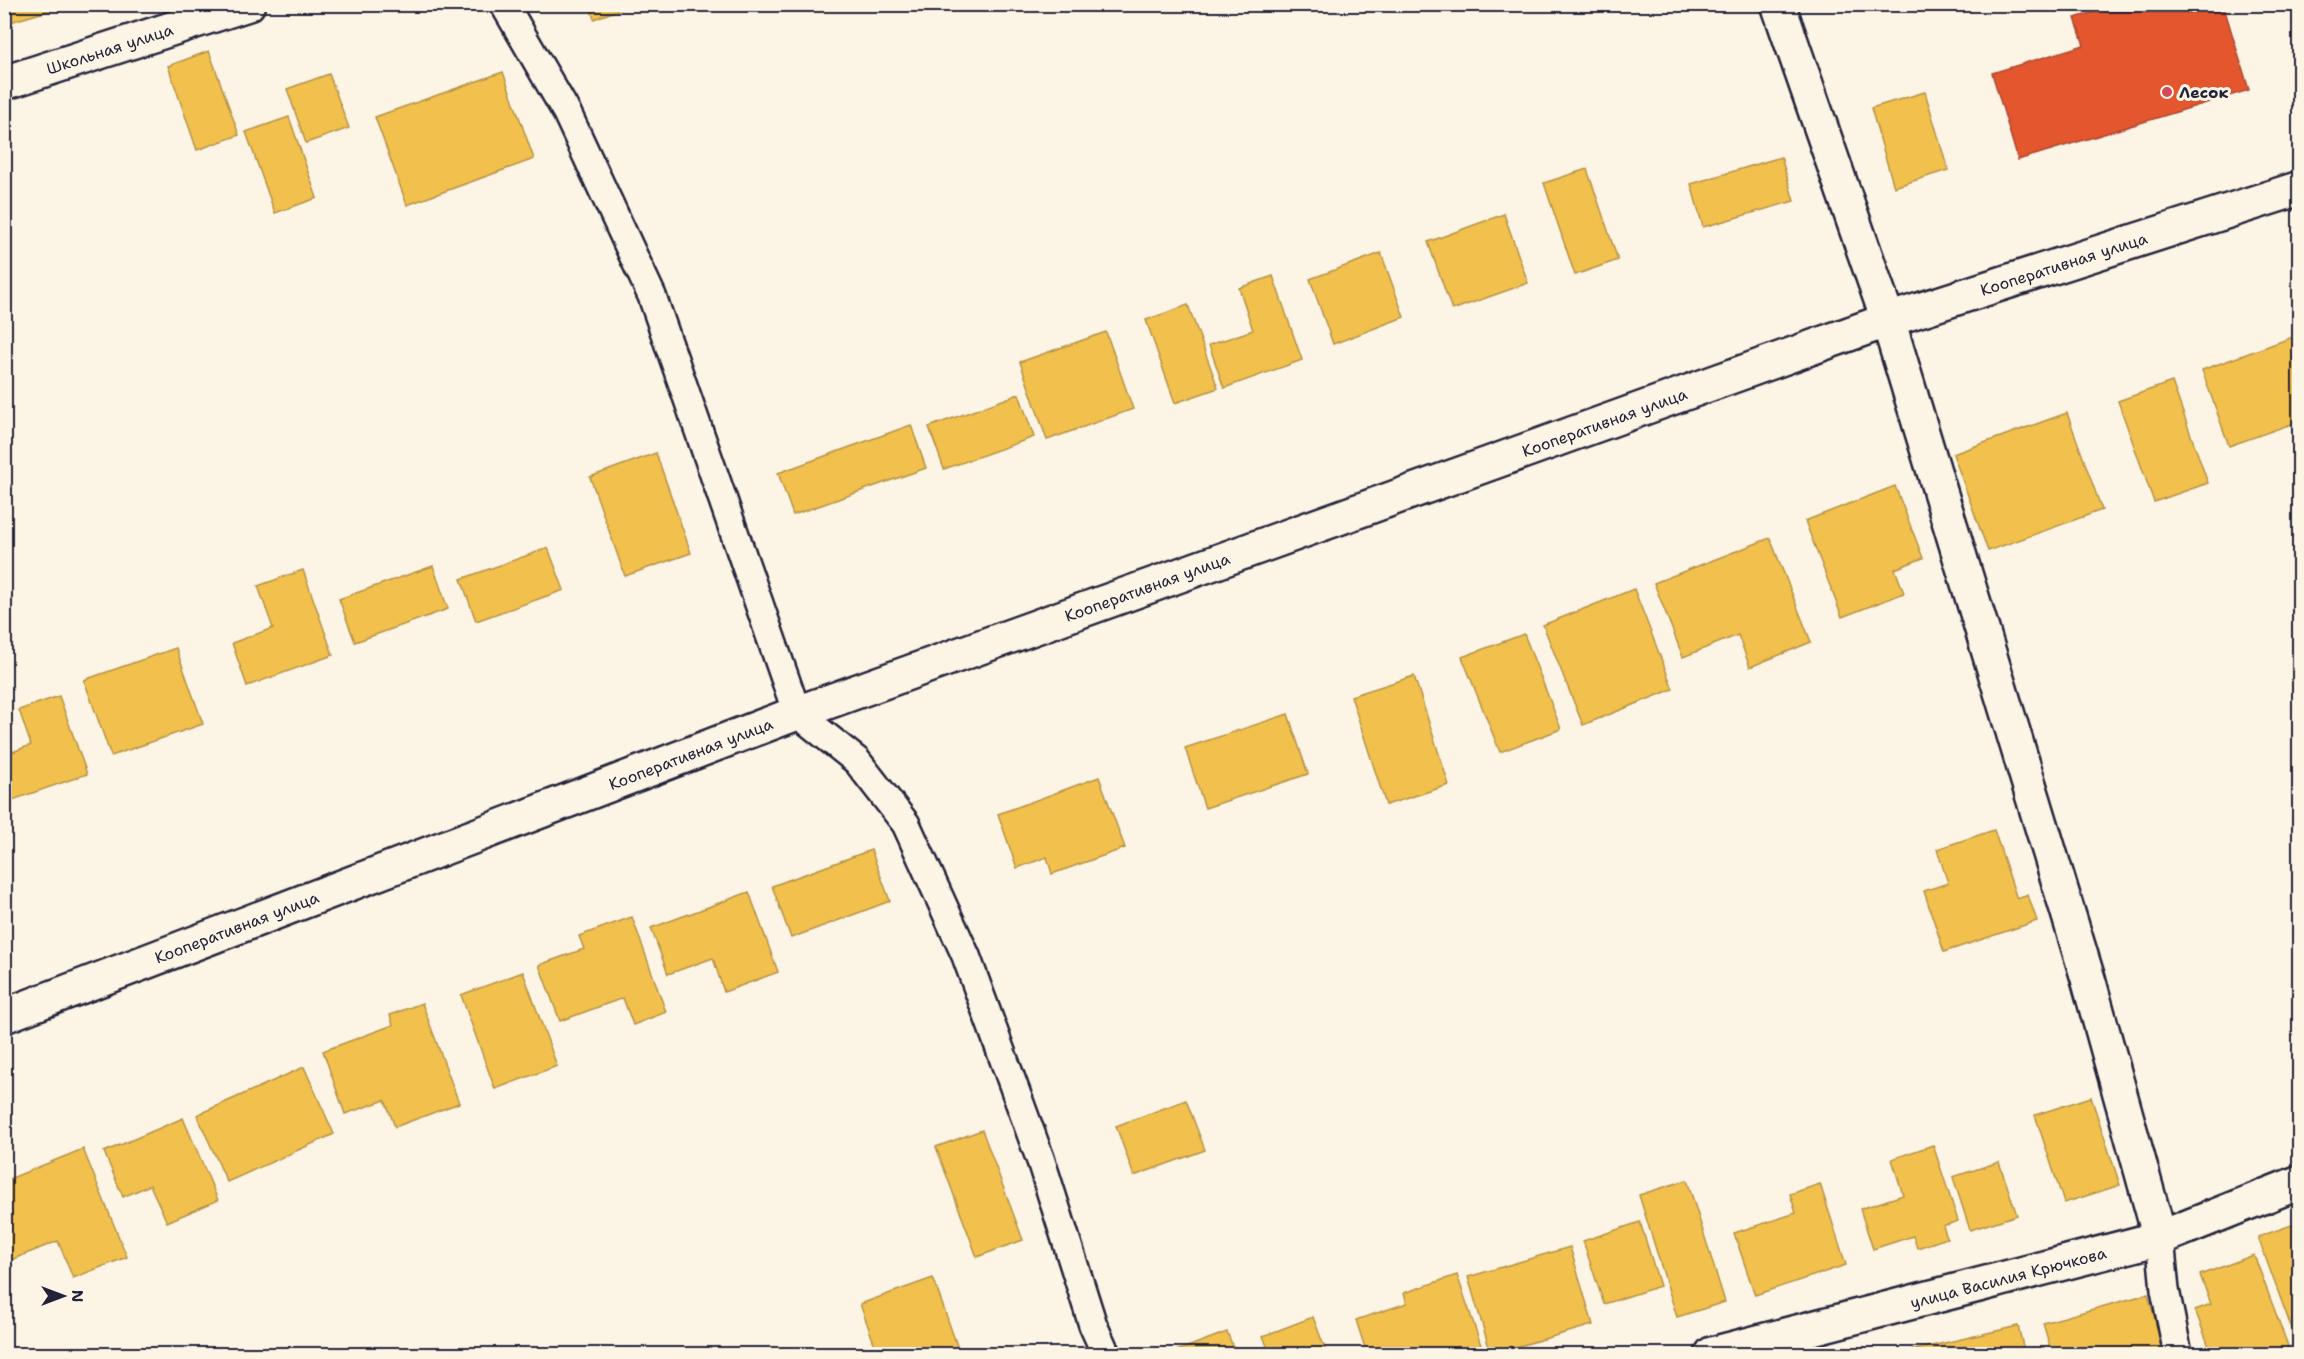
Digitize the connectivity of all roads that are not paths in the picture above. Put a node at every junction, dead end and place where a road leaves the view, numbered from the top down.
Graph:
1 (248, 4) edge
2 (504, 4) edge
3 (1778, 4) edge
4 (4, 83) edge
5 (2300, 188) edge
6 (1888, 320) junction
7 (797, 713) junction
8 (4, 1016) edge
9 (2300, 1182) edge
10 (2160, 1238) junction
11 (1106, 1354) edge
12 (1712, 1354) edge
13 (2178, 1354) edge

1 - 4 street, Школьная улица
2 - 7 lane
3 - 6 street
5 - 6 street, Кооперативная улица
6 - 7 street, Кооперативная улица
6 - 10 street
7 - 8 street, Кооперативная улица
7 - 11 lane
9 - 10 street, улица Василия Крючкова
10 - 12 street, улица Василия Крючкова
10 - 13 lane

